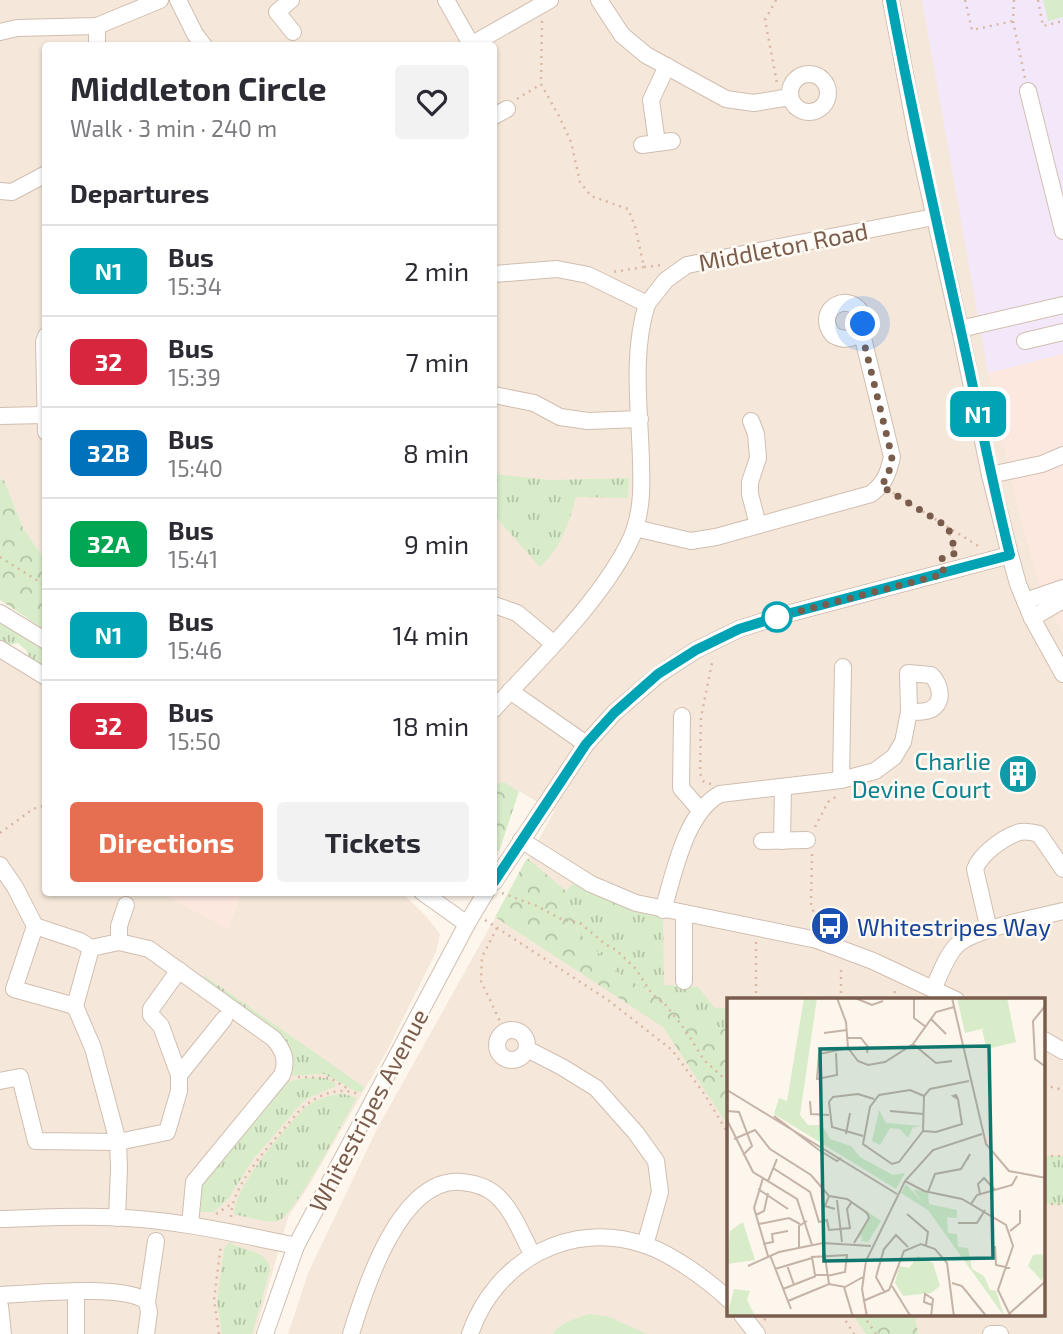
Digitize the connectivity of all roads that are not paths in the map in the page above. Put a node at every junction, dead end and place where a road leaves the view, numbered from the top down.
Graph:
1 (160, 0) edge
2 (178, 0) edge
3 (291, 0) edge
4 (446, 0) edge
5 (550, 0) edge
6 (599, 0) edge
7 (891, 0) edge
8 (97, 26) junction
9 (0, 32) edge
10 (293, 32) dead end
11 (97, 42) edge
12 (201, 42) edge
13 (468, 42) edge
14 (475, 42) edge
15 (667, 66) junction
16 (1028, 92) road end
17 (785, 98) road end
18 (657, 143) dead end
19 (42, 176) edge
20 (0, 191) edge
21 (934, 216) junction
22 (1063, 231) edge
23 (497, 274) edge
24 (647, 304) junction
25 (1063, 305) edge
26 (960, 329) junction
27 (861, 330) dead end
28 (1063, 332) edge
29 (1025, 341) dead end
30 (497, 396) edge
31 (42, 415) edge
32 (0, 416) edge
33 (640, 419) junction
34 (751, 421) dead end
35 (1063, 455) edge
36 (990, 475) junction
37 (758, 525) junction
38 (635, 527) junction
39 (1004, 557) junction
40 (1063, 588) edge
41 (1063, 600) edge
42 (1025, 601) junction
43 (497, 606) edge
44 (0, 613) edge
45 (1032, 618) junction
46 (42, 639) edge
47 (554, 643) junction
48 (0, 649) edge
49 (843, 667) dead end
50 (1063, 674) edge
51 (42, 675) edge
52 (510, 691) junction
53 (497, 706) edge
54 (909, 712) dead end
55 (682, 716) dead end
56 (586, 744) junction
57 (849, 778) junction
58 (783, 787) junction
59 (700, 810) junction
60 (521, 840) junction
61 (762, 841) dead end
62 (782, 841) junction
63 (811, 842) road end
64 (0, 865) edge
65 (1063, 869) edge
66 (497, 877) edge
67 (432, 896) edge
68 (490, 896) edge
69 (126, 905) dead end
70 (663, 910) junction
71 (1063, 911) edge
72 (684, 914) junction
73 (479, 916) junction
74 (35, 926) junction
75 (989, 930) junction
76 (119, 942) junction
77 (91, 947) junction
78 (179, 970) junction
79 (684, 981) dead end
80 (933, 989) junction
81 (952, 998) edge
82 (75, 1006) junction
83 (224, 1019) dead end
84 (1046, 1041) edge
85 (527, 1049) junction
86 (1063, 1051) edge
87 (179, 1075) junction
88 (0, 1082) edge
89 (118, 1142) junction
90 (117, 1218) junction
91 (0, 1219) edge
92 (190, 1225) junction
93 (156, 1241) dead end
94 (645, 1245) junction
95 (296, 1246) junction
96 (532, 1254) junction
97 (76, 1291) junction
98 (0, 1295) edge
99 (727, 1298) edge
100 (146, 1303) junction
101 (0, 1306) edge
102 (743, 1316) edge
103 (3, 1334) edge
104 (76, 1334) edge
105 (146, 1334) edge
106 (265, 1334) edge
107 (351, 1334) edge
108 (470, 1334) edge
109 (757, 1334) edge
110 (991, 1334) edge
111 (1000, 1334) edge

1 - 8 street
2 - 12 street
3 - 10 street
4 - 13 street
5 - 14 street
6 - 15 street
7 - 21 street
8 - 9 street
8 - 11 street
15 - 17 street
15 - 18 street
16 - 22 street
19 - 20 street
21 - 24 street, Middleton Road
21 - 26 street
23 - 24 street
24 - 33 street
25 - 26 street
26 - 36 street
27 - 37 street
28 - 29 street
30 - 33 street
31 - 32 street
33 - 38 street
34 - 37 street
35 - 36 street
36 - 39 street
37 - 38 street
38 - 47 street
39 - 42 street
39 - 56 street
40 - 42 street
41 - 45 street
42 - 45 street
43 - 47 street
44 - 46 street
45 - 50 street
47 - 52 street
48 - 51 street
49 - 57 street
52 - 53 street
52 - 56 street
54 - 57 street
55 - 59 street
56 - 60 street
57 - 58 street
58 - 59 street
58 - 62 street
59 - 70 street
60 - 66 street
60 - 70 street
61 - 62 street
62 - 63 street
64 - 74 street
65 - 75 street
67 - 73 street
68 - 73 street, Whitestripes Avenue
69 - 76 street
70 - 72 street
71 - 75 street
72 - 79 street
72 - 80 street
73 - 95 street, Whitestripes Avenue
74 - 77 street
74 - 82 street
75 - 80 street
76 - 77 street
76 - 78 street
77 - 82 street
78 - 87 street
78 - 92 street
80 - 81 street
82 - 89 street
83 - 87 street
84 - 86 street
85 - 85 street
85 - 94 street
87 - 89 street
88 - 89 street
89 - 90 street
90 - 91 street
90 - 92 street
92 - 95 street
93 - 100 street
94 - 96 street
94 - 99 street
95 - 106 street, Whitestripes Avenue
96 - 107 street
96 - 108 street
97 - 98 street
97 - 100 street
97 - 104 street
100 - 105 street
101 - 103 street
102 - 109 street
110 - 111 street

